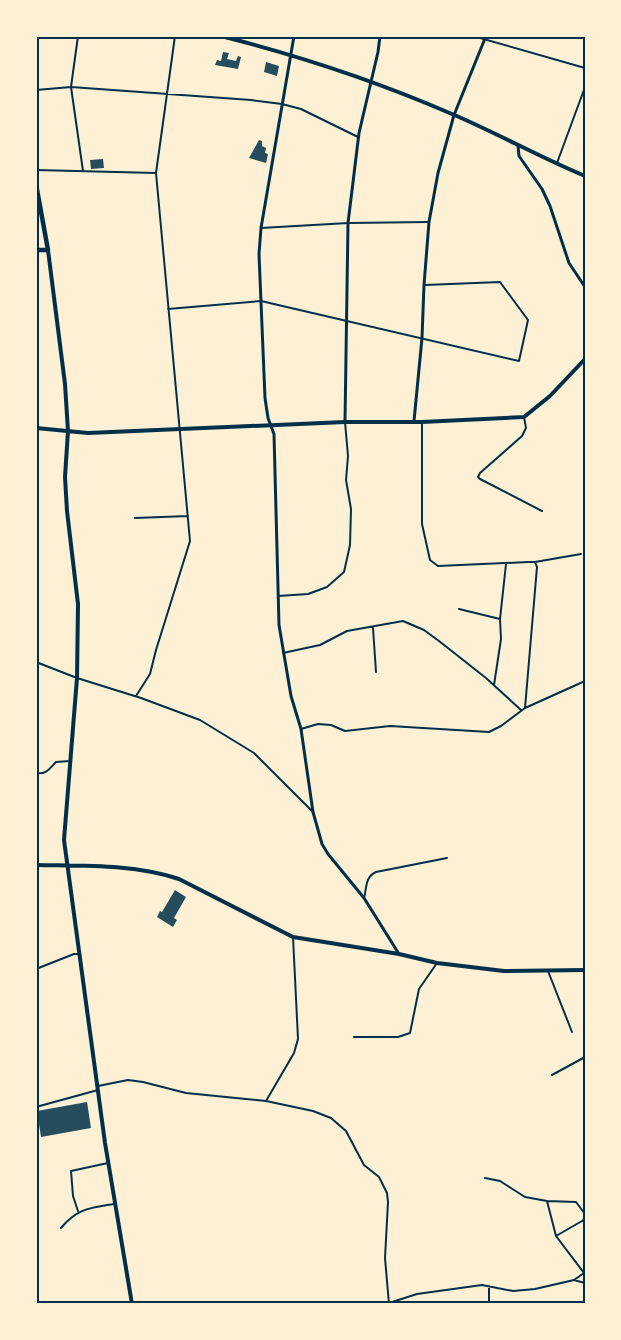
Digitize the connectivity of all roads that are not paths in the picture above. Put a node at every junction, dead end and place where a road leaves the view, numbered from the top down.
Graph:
1 (78, 36) edge
2 (175, 36) edge
3 (221, 36) edge
4 (294, 36) edge
5 (380, 36) edge
6 (473, 36) edge
7 (485, 38) edge
8 (291, 54) junction
9 (585, 68) edge
10 (372, 81) junction
11 (71, 87) junction
12 (585, 87) edge
13 (36, 90) edge
14 (168, 96) junction
15 (282, 104) junction
16 (454, 115) junction
17 (359, 137) junction
18 (518, 146) junction
19 (556, 164) junction
20 (36, 170) edge
21 (83, 171) junction
22 (156, 173) junction
23 (585, 176) edge
24 (36, 184) edge
25 (429, 222) junction
26 (348, 223) junction
27 (261, 228) junction
28 (36, 250) edge
29 (48, 250) junction
30 (423, 285) junction
31 (585, 287) edge
32 (261, 301) junction
33 (168, 309) junction
34 (346, 321) junction
35 (422, 338) junction
36 (585, 359) edge
37 (524, 417) junction
38 (414, 421) junction
39 (345, 422) junction
40 (422, 422) junction
41 (271, 425) junction
42 (36, 428) edge
43 (180, 429) junction
44 (68, 430) junction
45 (542, 511) dead end
46 (188, 516) junction
47 (135, 518) dead end
48 (581, 554) dead end
49 (535, 562) junction
50 (506, 564) junction
51 (278, 597) junction
52 (459, 609) dead end
53 (500, 620) junction
54 (373, 628) junction
55 (283, 653) junction
56 (36, 662) edge
57 (376, 672) dead end
58 (77, 678) junction
59 (585, 681) edge
60 (494, 685) junction
61 (136, 696) junction
62 (525, 708) junction
63 (521, 711) junction
64 (301, 729) junction
65 (70, 761) junction
66 (36, 773) edge
67 (313, 812) junction
68 (447, 858) dead end
69 (36, 865) edge
70 (68, 866) junction
71 (364, 898) junction
72 (293, 936) junction
73 (81, 954) junction
74 (399, 954) junction
75 (437, 963) junction
76 (36, 969) edge
77 (585, 970) edge
78 (548, 971) junction
79 (572, 1032) dead end
80 (354, 1037) dead end
81 (585, 1057) edge
82 (552, 1075) dead end
83 (97, 1088) junction
84 (266, 1101) junction
85 (36, 1107) edge
86 (108, 1163) junction
87 (484, 1178) dead end
88 (547, 1201) junction
89 (114, 1204) junction
90 (78, 1211) junction
91 (584, 1220) edge
92 (61, 1228) dead end
93 (556, 1236) junction
94 (585, 1273) edge
95 (574, 1280) junction
96 (585, 1283) edge
97 (489, 1286) junction
98 (132, 1304) edge
99 (389, 1304) edge
100 (489, 1304) edge

1 - 11 street
2 - 14 street
3 - 8 main road
4 - 8 street
5 - 10 street
6 - 7 street
7 - 9 street
7 - 16 street
8 - 10 main road
8 - 15 street
10 - 16 main road
10 - 17 street
11 - 13 street
11 - 14 street
11 - 21 street
12 - 19 street
14 - 15 street
14 - 22 street
15 - 17 street
15 - 27 street
16 - 18 main road
16 - 25 street
17 - 26 street
18 - 19 main road
18 - 31 street
19 - 23 main road
20 - 21 street
21 - 22 street
22 - 33 street
24 - 29 main road
25 - 26 street
25 - 30 street
26 - 27 street
26 - 34 street
27 - 32 street
28 - 29 main road
29 - 44 main road
30 - 35 street
30 - 35 street
32 - 33 street
32 - 34 street
32 - 41 street
33 - 43 street
34 - 35 street
34 - 39 street
35 - 38 street
36 - 37 main road
37 - 40 main road
37 - 45 street
38 - 39 main road
38 - 40 main road
39 - 41 main road
39 - 51 street
40 - 50 street
41 - 43 main road
41 - 51 street
42 - 44 main road
43 - 44 main road
43 - 46 street
44 - 58 main road
46 - 47 street
46 - 61 street
48 - 49 street
49 - 50 street
49 - 62 street
50 - 53 street
51 - 55 street
52 - 53 street
53 - 60 street
54 - 55 street
54 - 57 street
54 - 60 street
55 - 64 street
56 - 58 street
58 - 61 street
58 - 65 main road
59 - 62 street
60 - 63 street
61 - 67 street
62 - 63 street
63 - 64 street
64 - 67 street
65 - 66 street
65 - 70 main road
67 - 71 street
68 - 71 street
69 - 70 main road
70 - 72 main road
70 - 73 main road
71 - 74 street
72 - 74 main road
72 - 84 street
73 - 76 street
73 - 83 main road
74 - 75 main road
75 - 78 main road
75 - 80 street
77 - 78 main road
78 - 79 street
81 - 82 street
83 - 84 street
83 - 85 street
83 - 86 main road
84 - 99 street
86 - 89 main road
86 - 90 street
87 - 88 street
88 - 91 street
88 - 93 street
89 - 90 street
89 - 98 main road
90 - 92 street
91 - 93 street
93 - 94 street
94 - 95 street
95 - 96 street
95 - 97 street
97 - 99 street
97 - 100 street

